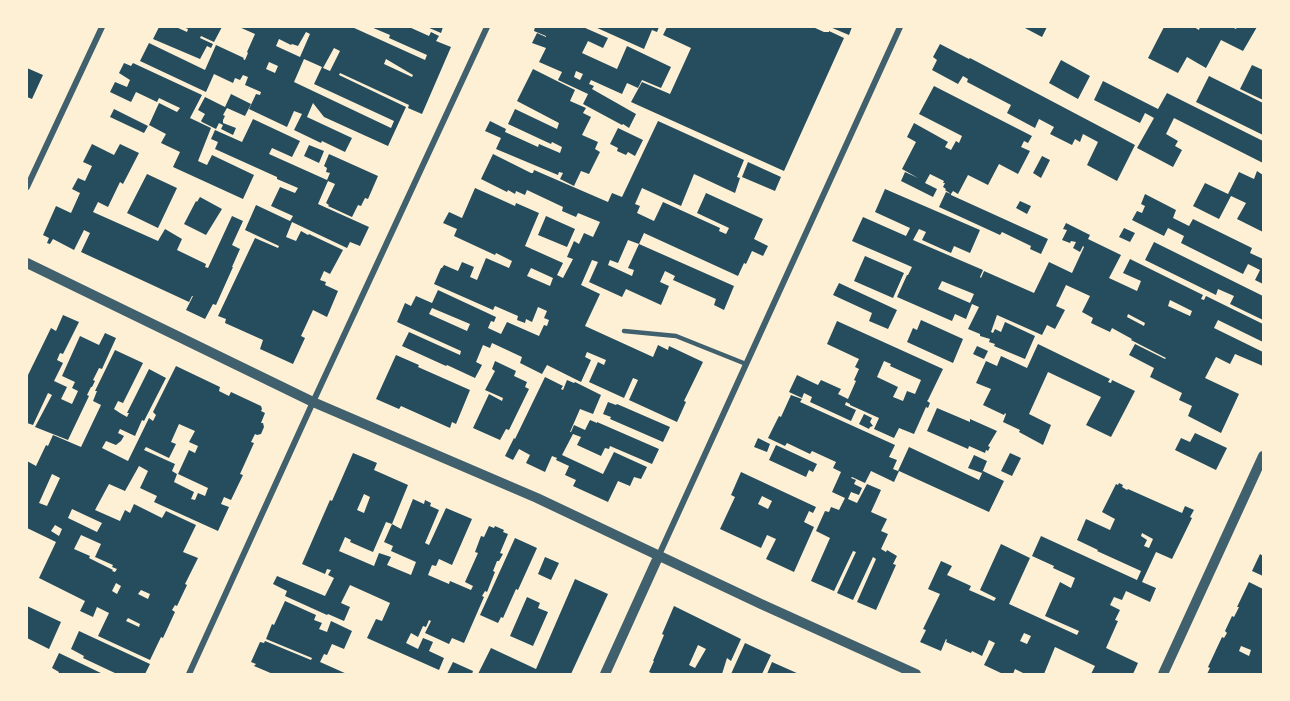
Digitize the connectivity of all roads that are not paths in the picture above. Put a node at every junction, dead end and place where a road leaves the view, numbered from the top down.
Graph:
1 (102, 27) edge
2 (487, 27) edge
3 (900, 27) edge
4 (27, 188) edge
5 (27, 263) edge
6 (624, 331) dead end
7 (746, 364) junction
8 (313, 402) junction
9 (1263, 456) edge
10 (659, 555) junction
11 (189, 674) edge
12 (605, 674) edge
13 (916, 674) edge
14 (1163, 674) edge

1 - 4 street
2 - 8 street
3 - 7 street
5 - 8 street
6 - 7 lane
7 - 10 street
8 - 10 street
8 - 11 street
9 - 14 street
10 - 12 street
10 - 13 street

